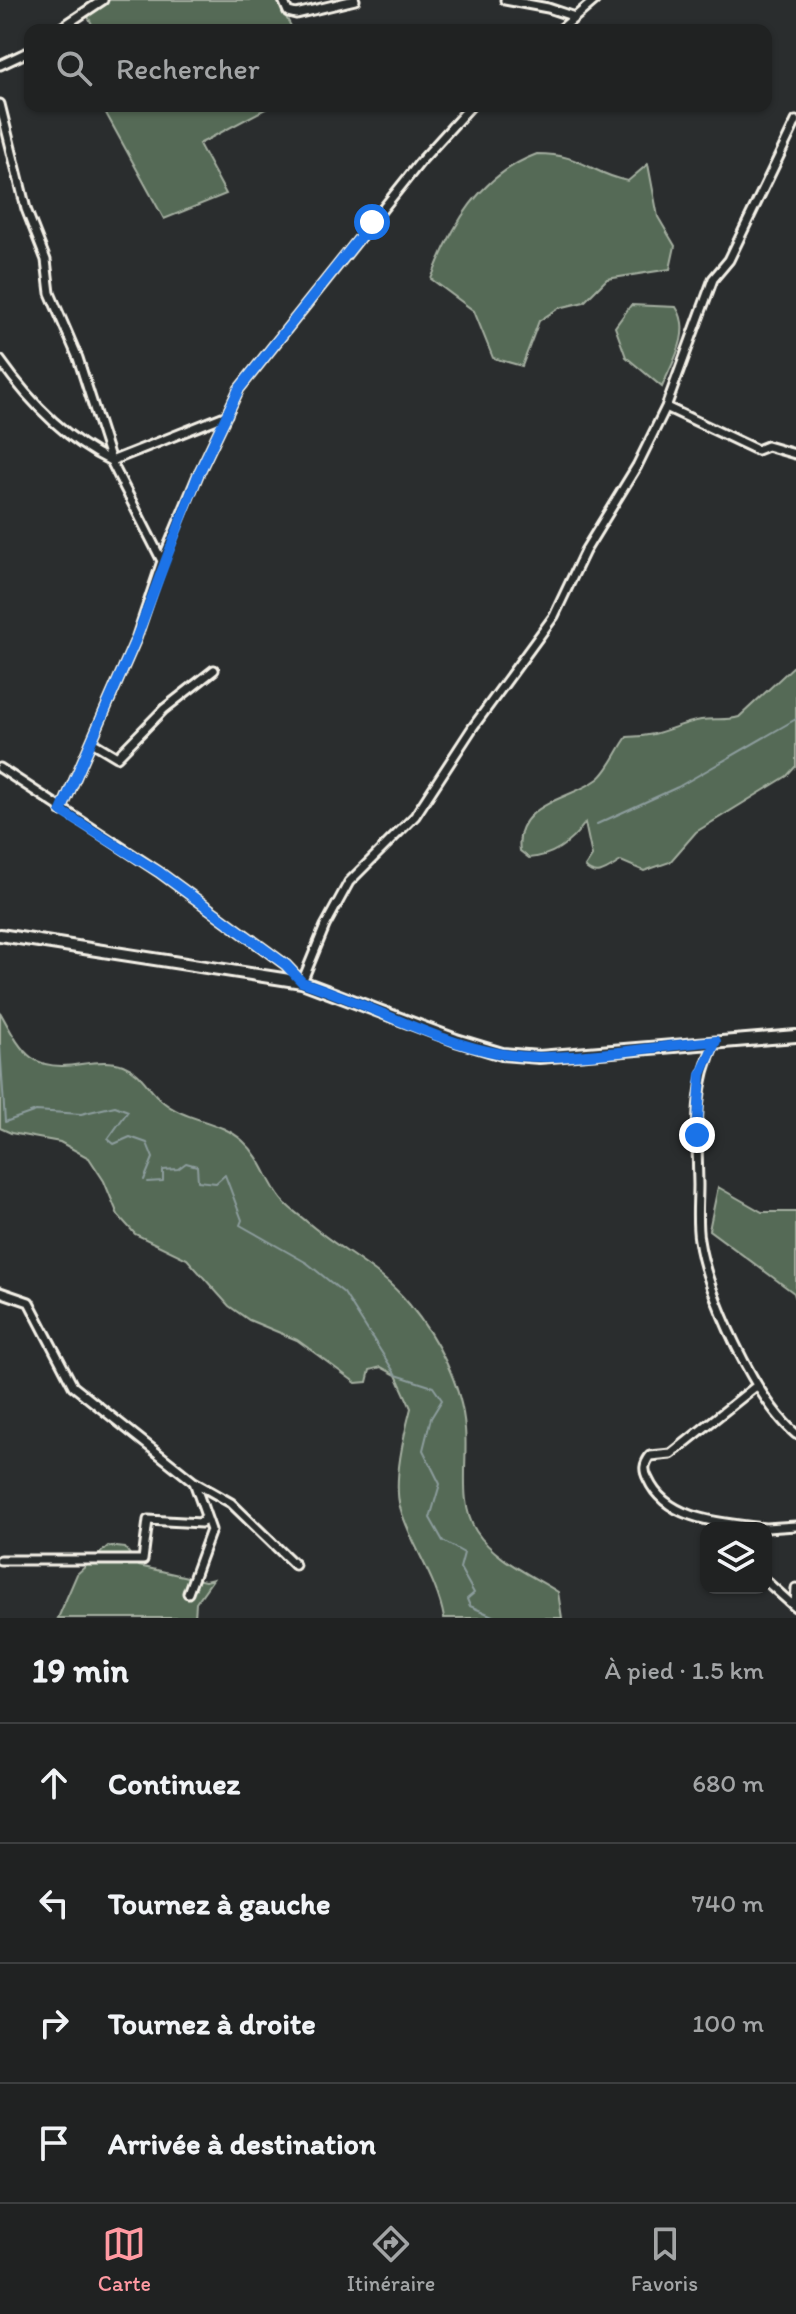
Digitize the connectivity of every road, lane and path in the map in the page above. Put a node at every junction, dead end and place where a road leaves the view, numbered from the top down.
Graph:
1 (103, 0) edge
2 (283, 0) edge
3 (355, 0) edge
4 (505, 0) edge
5 (595, 0) edge
6 (575, 17) junction
7 (67, 24) edge
8 (567, 24) edge
9 (24, 54) edge
10 (0, 65) edge
11 (0, 104) edge
12 (466, 112) edge
13 (796, 121) edge
14 (0, 360) edge
15 (666, 407) junction
16 (227, 415) junction
17 (795, 454) edge
18 (111, 461) junction
19 (162, 561) junction
20 (214, 670) dead end
21 (92, 742) junction
22 (0, 768) edge
23 (61, 811) junction
24 (0, 935) edge
25 (302, 982) junction
26 (796, 1036) edge
27 (716, 1041) junction
28 (0, 1292) edge
29 (755, 1387) junction
30 (796, 1434) edge
31 (194, 1482) junction
32 (204, 1519) junction
33 (709, 1522) edge
34 (796, 1526) edge
35 (772, 1528) edge
36 (0, 1560) edge
37 (295, 1565) dead end
38 (772, 1587) edge
39 (796, 1588) edge
40 (188, 1593) dead end
41 (795, 1608) edge

1 - 7 street
2 - 3 street
4 - 6 street
5 - 6 street
6 - 8 street
9 - 10 street
11 - 18 street
12 - 16 street
13 - 15 street
14 - 18 street
15 - 17 street
15 - 25 street
16 - 18 street
16 - 19 street
18 - 19 street
19 - 21 street
20 - 21 street
21 - 23 street
22 - 23 street
23 - 25 street
24 - 25 street
25 - 27 street
26 - 27 street
27 - 29 street
28 - 31 street
29 - 30 street
29 - 33 street
31 - 32 street
31 - 37 street
32 - 36 street
32 - 40 street
34 - 35 street
38 - 41 street
39 - 41 street

